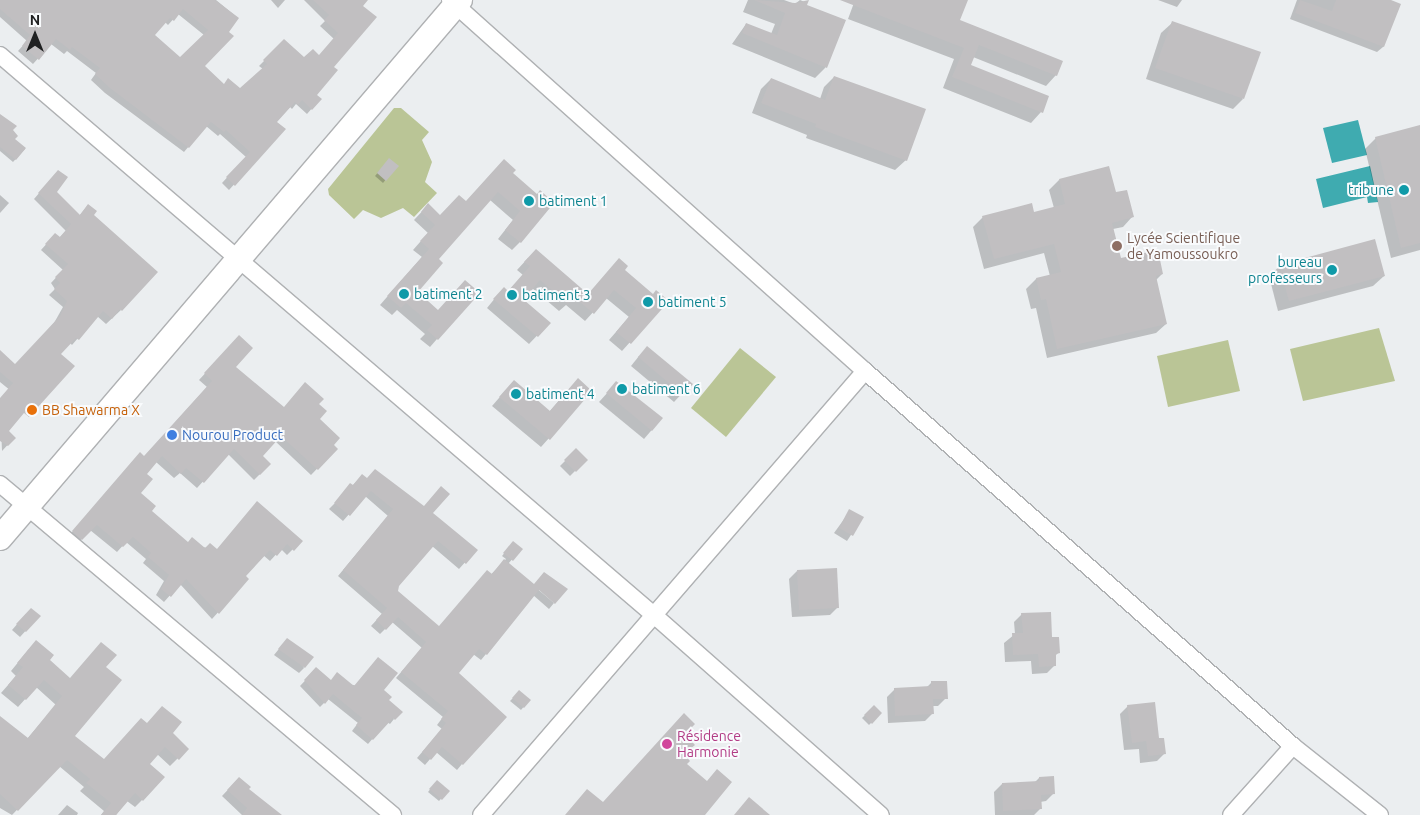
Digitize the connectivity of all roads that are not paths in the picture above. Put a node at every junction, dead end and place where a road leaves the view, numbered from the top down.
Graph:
1 (455, 1) edge
2 (0, 55) edge
3 (241, 259) junction
4 (865, 371) junction
5 (0, 484) edge
6 (27, 507) junction
7 (0, 538) edge
8 (655, 616) junction
9 (1293, 746) junction
10 (393, 815) edge
11 (481, 815) edge
12 (880, 815) edge
13 (1231, 815) edge
14 (1380, 815) edge

1 - 3 street
1 - 4 street
2 - 3 street
3 - 6 street
3 - 8 street
4 - 8 street
4 - 9 street
5 - 6 street
6 - 7 street
6 - 10 street
8 - 11 street
8 - 12 street
9 - 13 street
9 - 14 street

